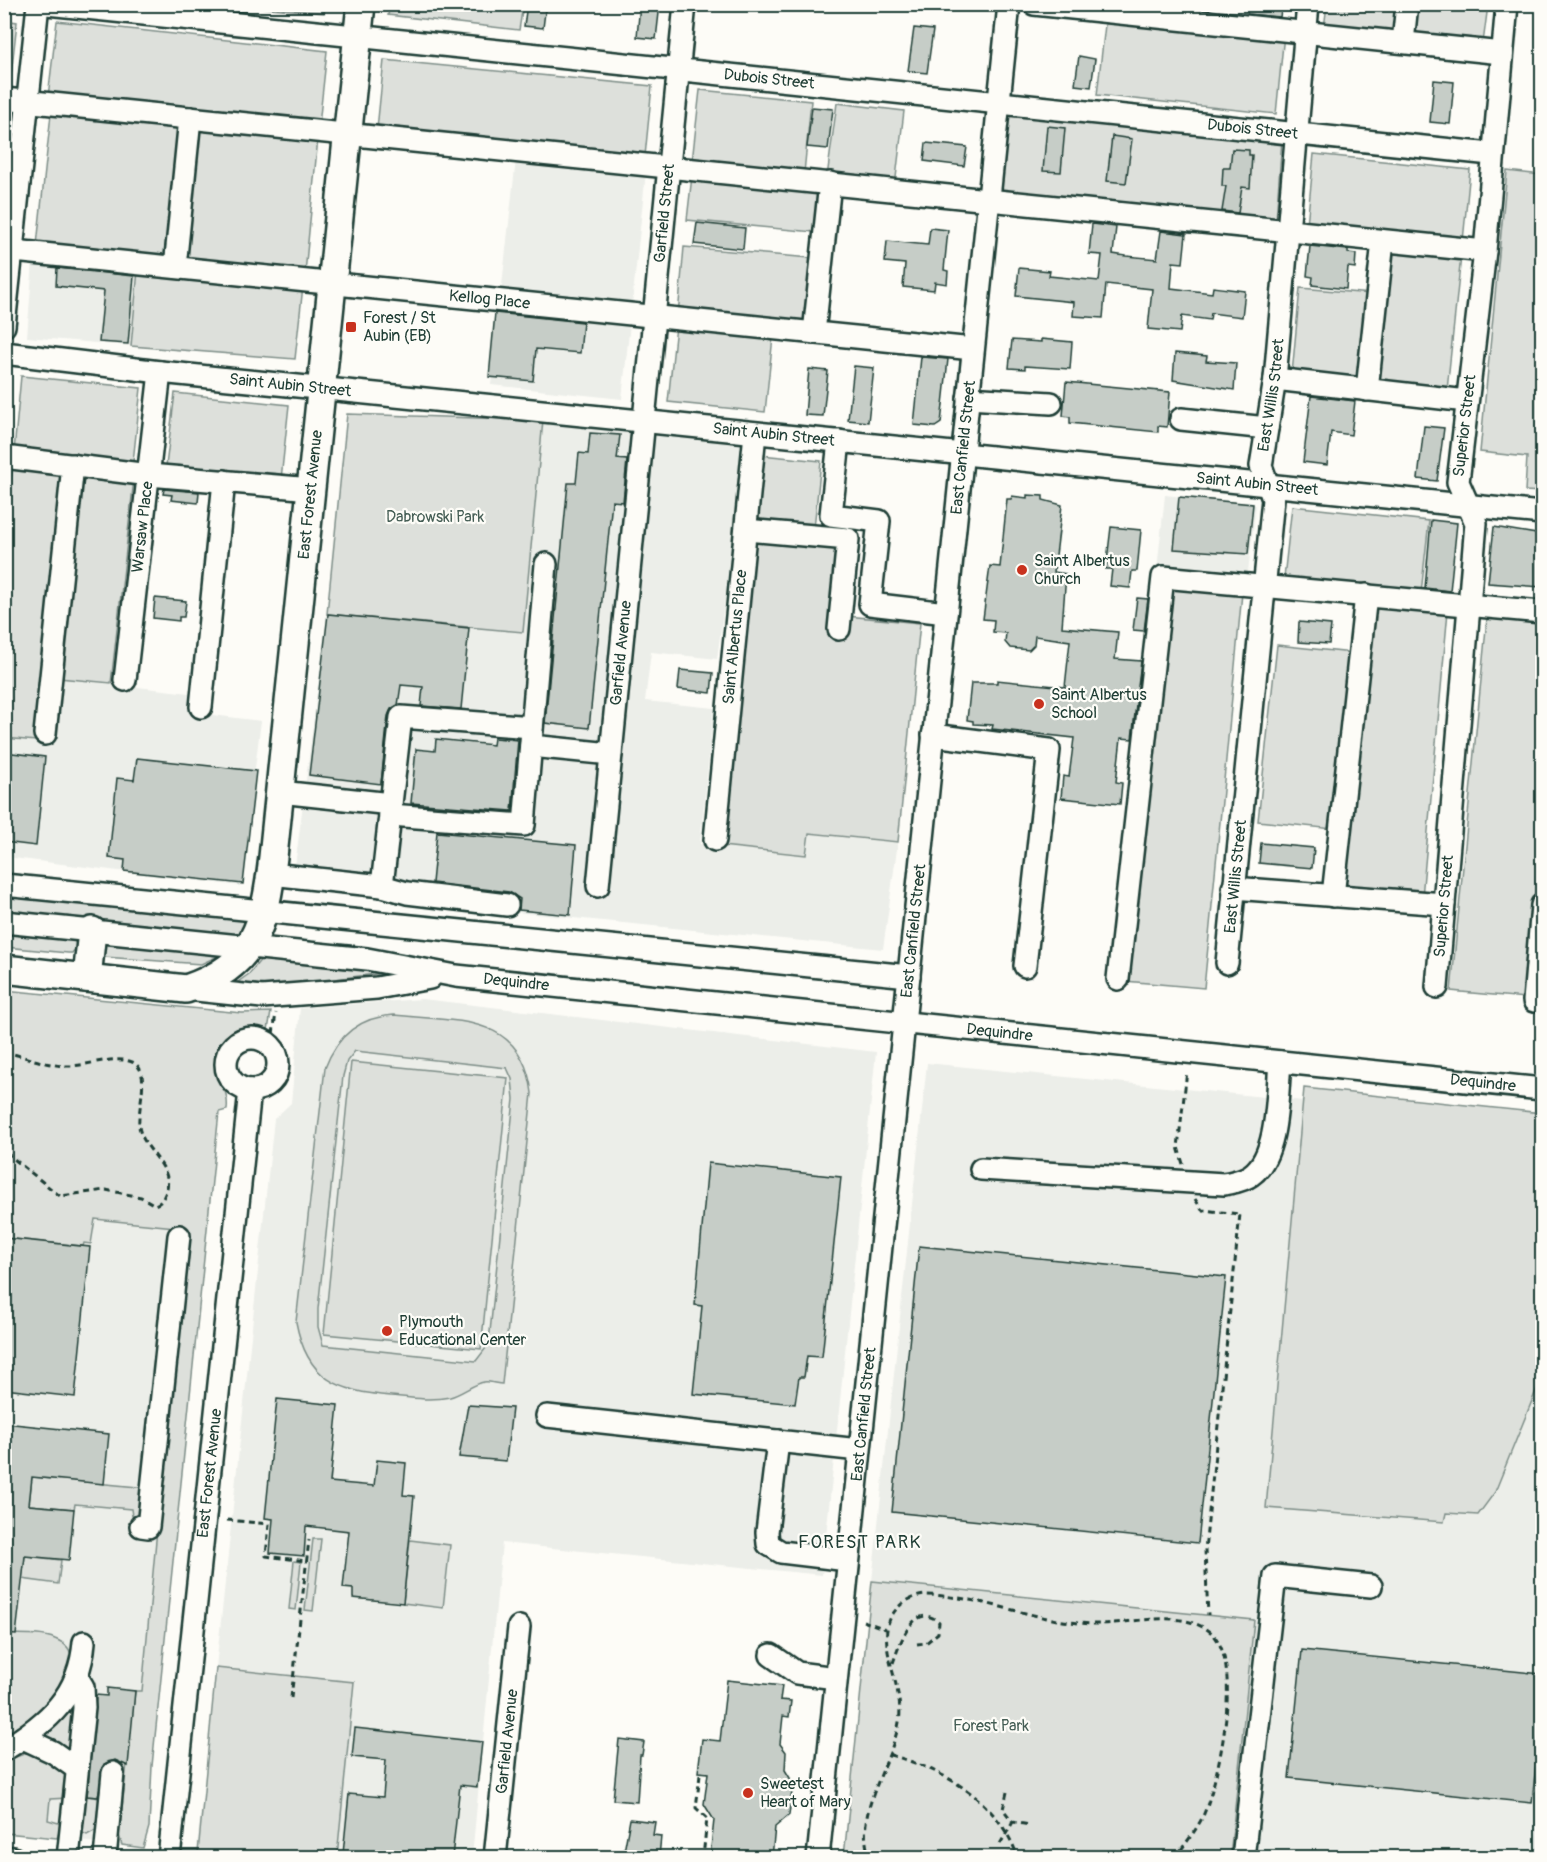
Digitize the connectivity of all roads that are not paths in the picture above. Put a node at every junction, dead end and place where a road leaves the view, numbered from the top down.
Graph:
1 (38, 4) edge
2 (47, 4) edge
3 (361, 4) edge
4 (685, 4) edge
5 (1009, 4) edge
6 (1034, 4) edge
7 (1308, 4) edge
8 (1407, 4) edge
9 (1507, 4) edge
10 (1161, 11) edge
11 (1305, 32) junction
12 (358, 36) junction
13 (1403, 42) junction
14 (1502, 53) junction
15 (679, 71) junction
16 (4, 99) edge
17 (28, 102) junction
18 (998, 104) junction
19 (190, 118) junction
20 (348, 134) junction
21 (1295, 134) junction
22 (1491, 154) junction
23 (668, 168) junction
24 (830, 183) junction
25 (988, 200) junction
26 (1287, 230) junction
27 (1383, 241) junction
28 (8, 250) edge
29 (1485, 251) junction
30 (176, 267) junction
31 (333, 282) junction
32 (653, 318) junction
33 (4, 326) edge
34 (814, 333) junction
35 (973, 350) junction
36 (4, 353) edge
37 (160, 372) junction
38 (1275, 379) junction
39 (322, 388) junction
40 (1367, 390) junction
41 (968, 398) junction
42 (1467, 401) junction
43 (1051, 403) dead end
44 (1181, 419) dead end
45 (642, 421) junction
46 (1267, 428) junction
47 (755, 433) junction
48 (839, 441) junction
49 (962, 454) junction
50 (4, 457) edge
51 (73, 465) junction
52 (149, 475) junction
53 (224, 481) junction
54 (1266, 484) junction
55 (312, 489) junction
56 (1467, 505) junction
57 (1542, 513) edge
58 (746, 530) junction
59 (546, 564) dead end
60 (1264, 585) junction
61 (1366, 595) junction
62 (1469, 604) junction
63 (1542, 612) edge
64 (946, 613) junction
65 (839, 629) dead end
66 (126, 680) dead end
67 (201, 707) dead end
68 (45, 734) dead end
69 (933, 735) junction
70 (531, 736) junction
71 (611, 754) junction
72 (280, 792) junction
73 (390, 809) junction
74 (715, 840) dead end
75 (271, 874) junction
76 (4, 885) edge
77 (382, 886) junction
78 (598, 886) dead end
79 (1233, 888) junction
80 (1333, 896) junction
81 (1444, 904) junction
82 (507, 905) dead end
83 (1542, 905) edge
84 (265, 911) junction
85 (4, 922) edge
86 (92, 931) junction
87 (249, 948) junction
88 (1227, 963) dead end
89 (1025, 966) dead end
90 (4, 969) edge
91 (456, 976) junction
92 (909, 976) junction
93 (87, 978) junction
94 (1118, 979) dead end
95 (1437, 987) dead end
96 (186, 989) junction
97 (1534, 1001) dead end
98 (903, 1024) junction
99 (1280, 1062) junction
100 (1542, 1089) edge
101 (250, 1090) junction
102 (981, 1169) dead end
103 (179, 1236) dead end
104 (547, 1416) dead end
105 (778, 1441) junction
106 (859, 1450) junction
107 (141, 1526) dead end
108 (848, 1560) junction
109 (1371, 1586) dead end
110 (519, 1627) dead end
111 (84, 1642) dead end
112 (771, 1654) dead end
113 (77, 1677) junction
114 (836, 1678) junction
115 (23, 1738) junction
116 (4, 1750) edge
117 (77, 1769) junction
118 (113, 1773) dead end
119 (4, 1857) edge
120 (13, 1857) edge
121 (68, 1857) edge
122 (105, 1857) edge
123 (169, 1857) edge
124 (495, 1857) edge
125 (818, 1857) edge
126 (1243, 1857) edge

1 - 17 street
2 - 12 street, Dubois Street
3 - 12 main road, East Forest Avenue
4 - 15 street, Garfield Street
5 - 18 street, East Canfield Street
6 - 10 street
7 - 11 street, East Willis Street
8 - 13 street
9 - 14 street, Superior Street
10 - 11 street
11 - 13 street
11 - 21 street, East Willis Street
12 - 15 street, Dubois Street
12 - 20 main road, East Forest Avenue
13 - 14 street
14 - 22 street, Superior Street
15 - 18 street, Dubois Street
15 - 23 street, Garfield Street
16 - 17 street
17 - 19 street
17 - 28 street
18 - 21 street, Dubois Street
18 - 25 street, East Canfield Street
19 - 20 street
19 - 30 street
20 - 23 street
20 - 31 main road, East Forest Avenue
21 - 22 street, Dubois Street
21 - 26 street, East Willis Street
22 - 29 street, Superior Street
23 - 24 street
23 - 32 street, Garfield Street
24 - 25 street
24 - 34 street
25 - 26 street
25 - 35 street, East Canfield Street
26 - 27 street
26 - 38 street, East Willis Street
27 - 29 street
27 - 40 street
28 - 30 street, Kellog Place
28 - 33 street
29 - 42 street, Superior Street
30 - 31 street, Kellog Place
31 - 32 street, Kellog Place
31 - 39 main road, East Forest Avenue
32 - 34 street, Kellog Place
32 - 45 street, Garfield Street
34 - 35 street, Kellog Place
35 - 41 street, East Canfield Street
36 - 37 street, Saint Aubin Street
37 - 39 street, Saint Aubin Street
37 - 52 street, Warsaw Place
38 - 40 street
38 - 46 street, East Willis Street
39 - 45 street, Saint Aubin Street
39 - 55 main road, East Forest Avenue
40 - 42 street
41 - 43 street
41 - 49 street, East Canfield Street
42 - 56 street, Superior Street
44 - 46 street
45 - 47 street, Saint Aubin Street
45 - 71 street, Garfield Avenue
46 - 54 street, East Willis Street
47 - 48 street, Saint Aubin Street
47 - 58 street, Saint Albertus Place
48 - 49 street, Saint Aubin Street
48 - 64 street
49 - 54 street, Saint Aubin Street
49 - 64 street, East Canfield Street
50 - 51 street
51 - 52 street
51 - 68 street
52 - 53 street
52 - 66 street, Warsaw Place
53 - 55 street
53 - 67 street
54 - 56 street, Saint Aubin Street
54 - 60 street, East Willis Street
55 - 72 main road, East Forest Avenue
56 - 57 street, Saint Aubin Street
56 - 62 street, Superior Street
58 - 65 street
58 - 74 street, Saint Albertus Place
59 - 70 street
60 - 61 street
60 - 79 street, East Willis Street
60 - 94 street
61 - 62 street
61 - 80 street
62 - 63 street
62 - 81 street, Superior Street
64 - 69 street, East Canfield Street
69 - 89 street
69 - 92 street, East Canfield Street
70 - 71 street
70 - 73 street
70 - 73 street
71 - 78 street, Garfield Avenue
72 - 73 street
72 - 75 main road, East Forest Avenue
73 - 77 street
75 - 77 street
75 - 84 main road, East Forest Avenue
76 - 84 street
77 - 82 street
79 - 80 street
79 - 88 street, East Willis Street
80 - 81 street
81 - 95 street, Superior Street
83 - 97 street
84 - 87 main road, East Forest Avenue
84 - 92 street
85 - 86 street, Dequindre
86 - 87 street, Dequindre
86 - 93 main road
87 - 91 street, Dequindre
87 - 96 main road, East Forest Avenue
90 - 93 main road, Dequindre
91 - 96 street, Dequindre
91 - 98 street, Dequindre
92 - 98 street, East Canfield Street
93 - 96 main road, Dequindre
98 - 99 street, Dequindre
98 - 106 street, East Canfield Street
99 - 100 street, Dequindre
99 - 102 street
101 - 101 street
101 - 123 street, East Forest Avenue
103 - 107 street
104 - 105 street
105 - 106 street
105 - 108 street
106 - 108 street, East Canfield Street
108 - 114 street, East Canfield Street
109 - 126 street
110 - 124 street, Garfield Avenue
111 - 113 street
112 - 114 street
113 - 115 street
113 - 117 street
114 - 125 street, East Canfield Street
115 - 116 street
115 - 117 street
117 - 121 street
118 - 122 street
119 - 120 street

